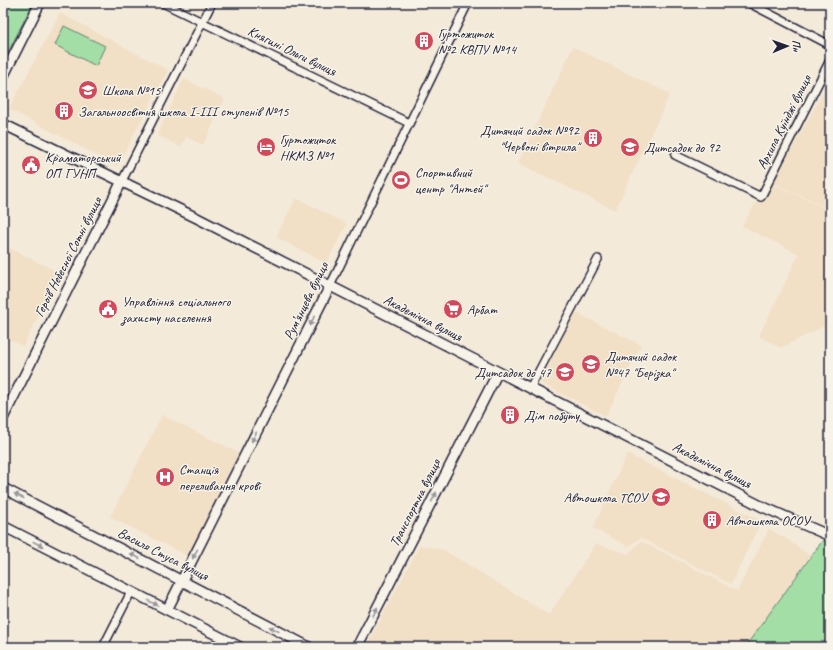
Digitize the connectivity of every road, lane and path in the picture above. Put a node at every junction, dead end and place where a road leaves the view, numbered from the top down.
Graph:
1 (40, 3) edge
2 (163, 3) edge
3 (212, 3) edge
4 (468, 3) edge
5 (749, 3) edge
6 (203, 21) junction
7 (830, 45) edge
8 (830, 60) edge
9 (3, 77) edge
10 (410, 123) junction
11 (3, 124) edge
12 (676, 155) dead end
13 (122, 181) junction
14 (598, 259) dead end
15 (330, 286) junction
16 (498, 372) junction
17 (530, 388) junction
18 (3, 418) edge
19 (3, 488) edge
20 (3, 526) edge
21 (830, 536) edge
22 (182, 580) junction
23 (131, 592) junction
24 (167, 610) junction
25 (103, 647) edge
26 (240, 647) edge
27 (309, 647) edge
28 (357, 647) edge

1 - 9 street
2 - 6 street, Княгині Ольги вулиця
3 - 6 street, Героїв Небесної Сотні вулиця
4 - 10 street, Рум’янцева вулиця
5 - 7 street
6 - 10 street, Княгині Ольги вулиця
6 - 13 street, Героїв Небесної Сотні вулиця
8 - 12 street, Архипа Куїнджі вулиця
10 - 15 street, Рум’янцева вулиця
11 - 13 street, Академічна вулиця
13 - 15 street, Академічна вулиця
13 - 18 street, Героїв Небесної Сотні вулиця
14 - 17 street
15 - 16 street, Академічна вулиця
15 -> 22 street, Рум’янцева вулиця
16 - 17 street, Академічна вулиця
28 -> 16 street, Транспортна вулиця
17 - 21 street, Академічна вулиця
22 -> 19 street, Василя Стуса вулиця
20 -> 23 street
22 - 24 street, Рум’янцева вулиця
27 -> 22 street, Василя Стуса вулиця
23 -> 24 street
23 - 25 street
24 - 26 street

